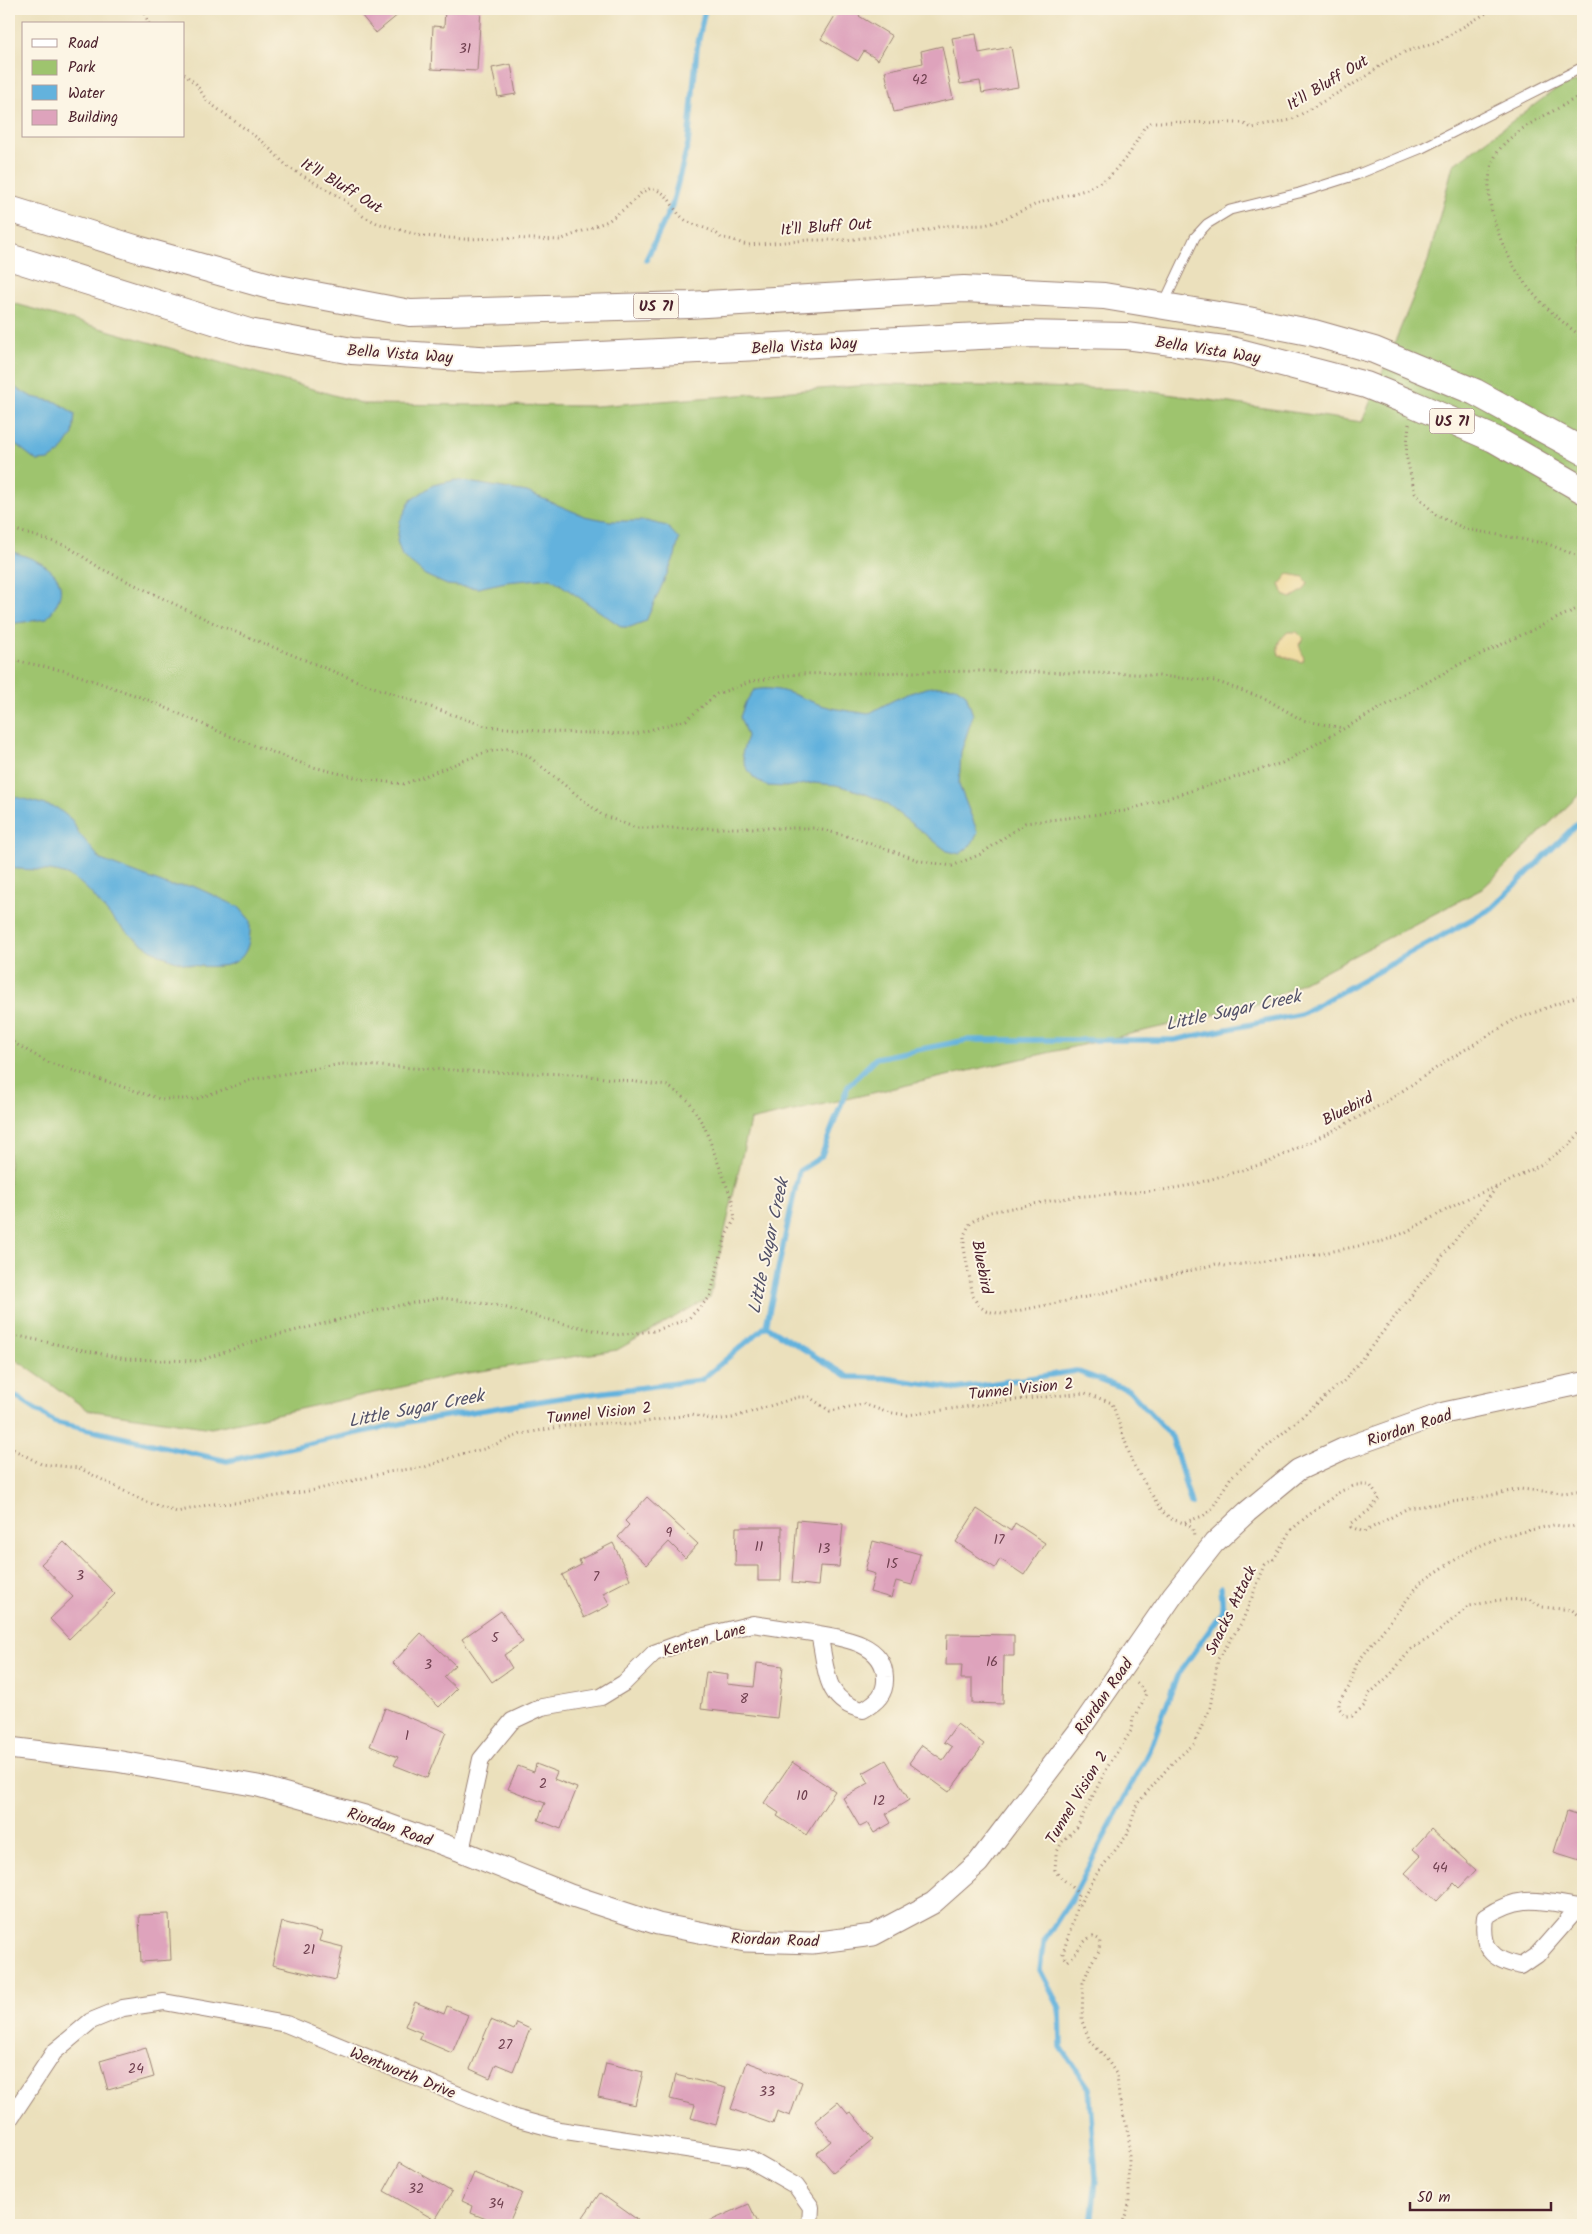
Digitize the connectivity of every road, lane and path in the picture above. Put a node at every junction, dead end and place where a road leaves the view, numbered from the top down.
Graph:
1 (143, 9) edge
2 (1493, 9) edge
3 (148, 22) edge
4 (1583, 67) edge
5 (185, 75) edge
6 (1583, 92) edge
7 (9, 209) edge
8 (9, 258) edge
9 (1163, 306) junction
10 (1583, 338) edge
11 (1411, 403) junction
12 (1583, 451) edge
13 (1583, 490) edge
14 (9, 528) edge
15 (1583, 558) edge
16 (1583, 606) edge
17 (9, 659) edge
18 (1343, 728) junction
19 (1583, 994) edge
20 (9, 1040) edge
21 (1583, 1130) edge
22 (1498, 1186) junction
23 (9, 1334) edge
24 (1583, 1383) edge
25 (9, 1447) edge
26 (1583, 1490) edge
27 (1183, 1523) junction
28 (1583, 1524) edge
29 (1193, 1543) dead end
30 (1583, 1618) edge
31 (819, 1634) junction
32 (1121, 1669) junction
33 (9, 1748) edge
34 (462, 1851) junction
35 (1078, 1908) junction
36 (1581, 1908) edge
37 (9, 2120) edge
38 (810, 2225) edge
39 (1122, 2225) edge

1 - 3 path
2 - 5 path, It'll Bluff Out
4 - 9 lane
6 - 10 path
7 - 9 main road, US 71
8 - 11 main road, Bella Vista Way / US 71
9 - 12 main road, US 71
11 - 13 main road, Bella Vista Way / US 71
11 - 15 path
14 - 18 path
16 - 18 path
17 - 18 path
19 - 22 path, Bluebird
20 - 23 path
21 - 22 path, Bluebird
22 - 27 path
24 - 32 street, Riordan Road
25 - 27 path, Tunnel Vision 2
26 - 35 path, Snacks Attack
27 - 29 path
28 - 30 path
31 - 31 street, Kenten Lane
31 - 34 street, Kenten Lane
32 - 34 street, Riordan Road
32 - 35 path, Tunnel Vision 2
33 - 34 street, Riordan Road
35 - 39 path
36 - 36 street
37 - 38 street, Wentworth Drive

